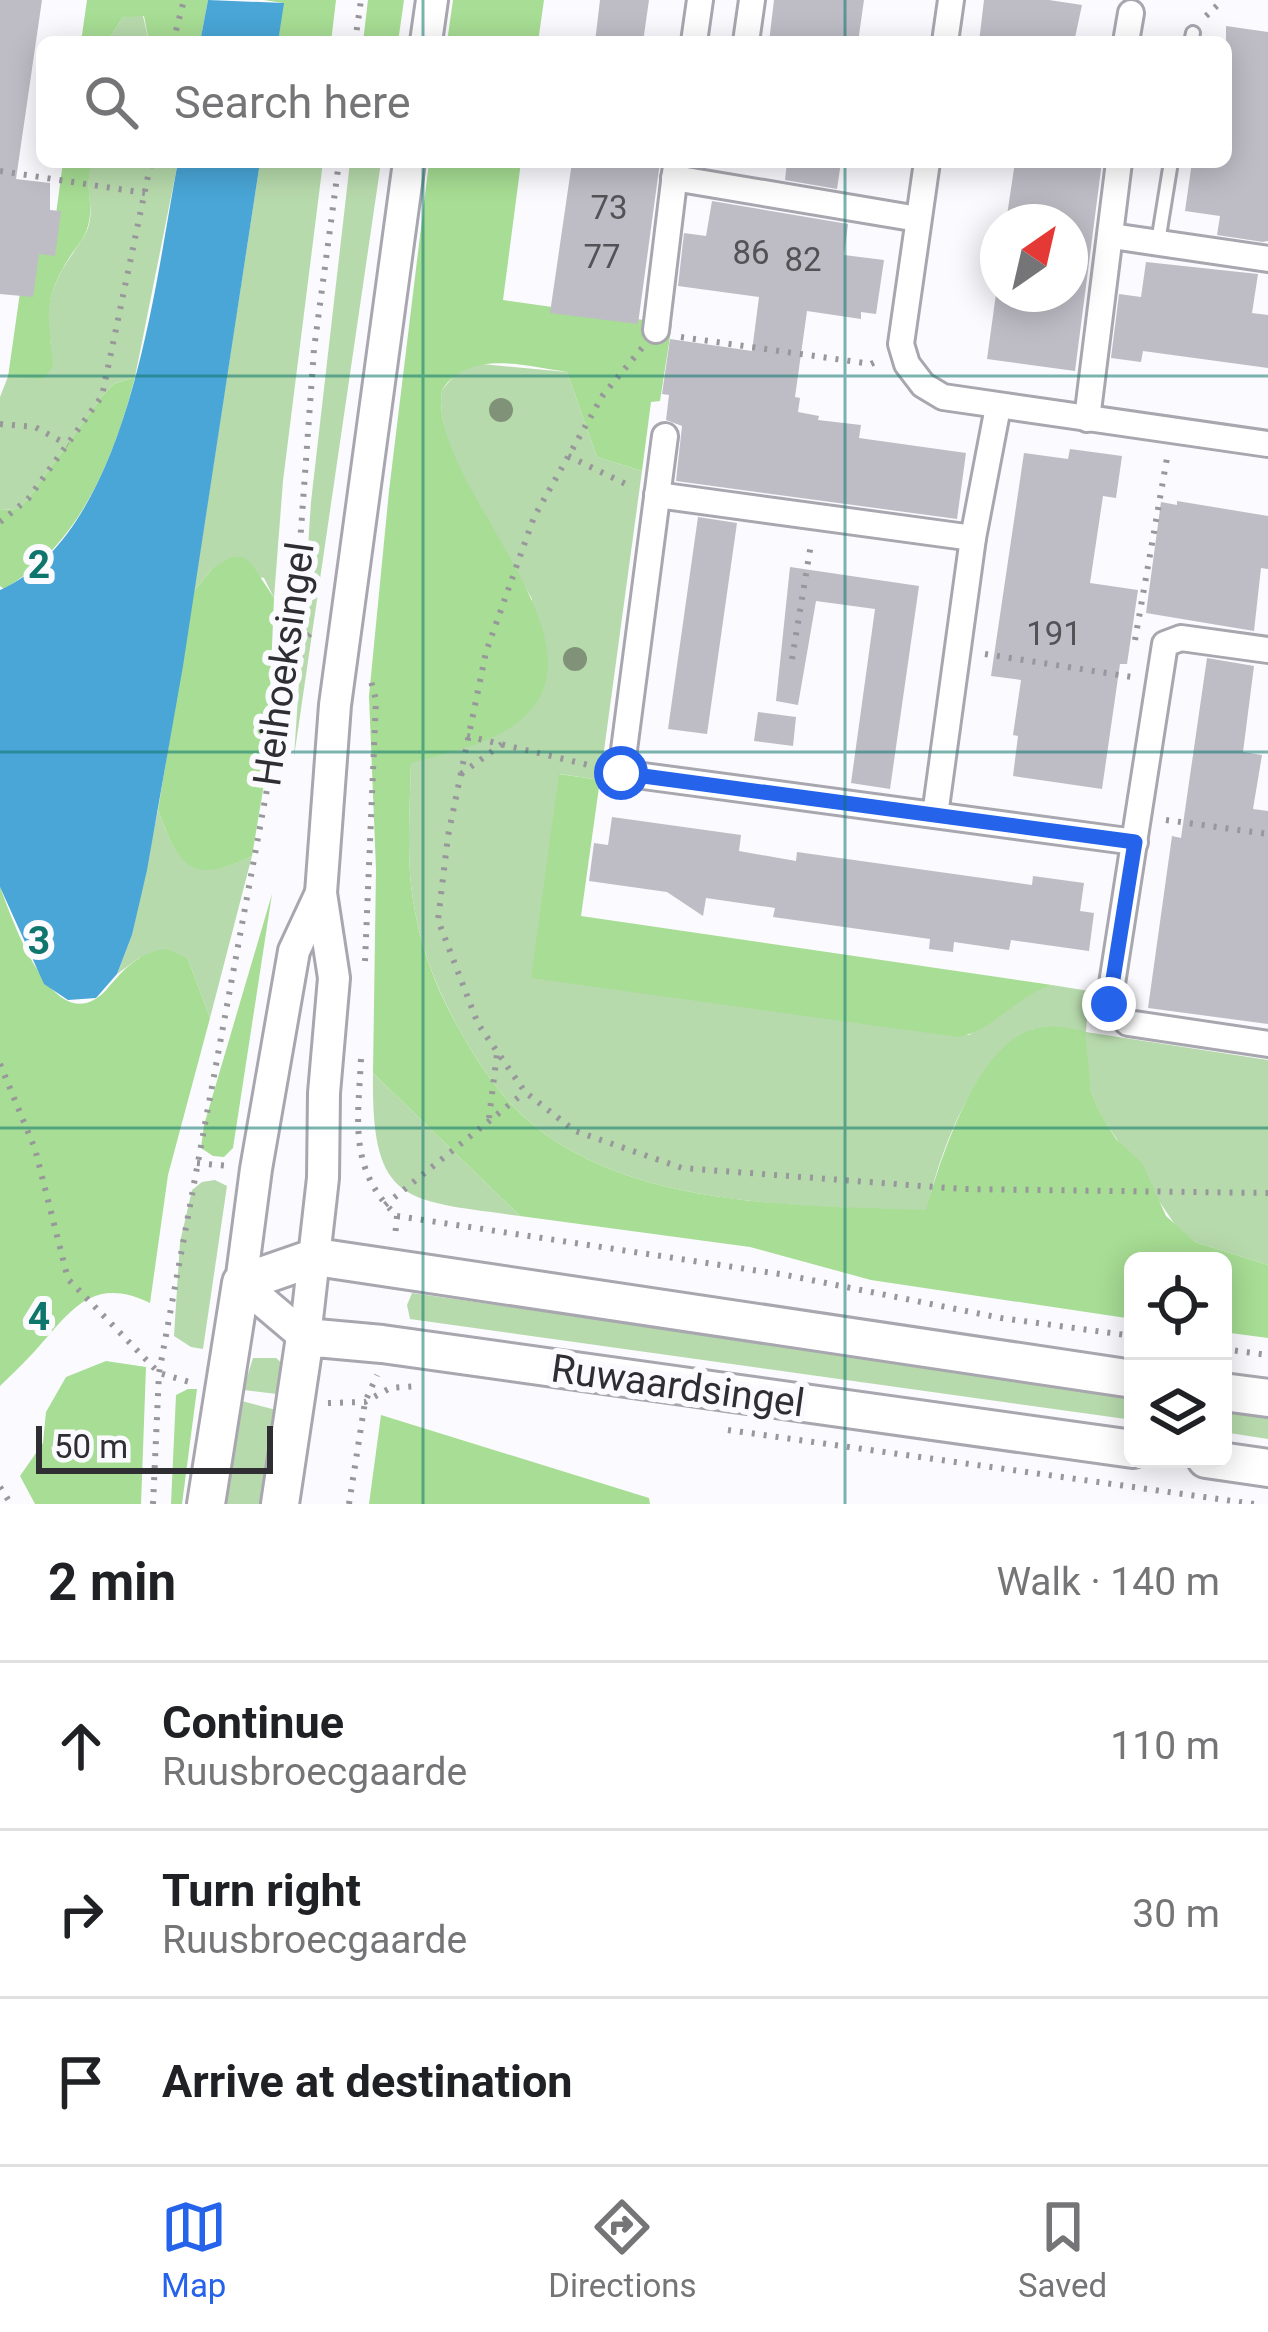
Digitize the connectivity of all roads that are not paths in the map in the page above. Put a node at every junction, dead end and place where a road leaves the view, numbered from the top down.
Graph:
1 (432, 0) edge
2 (700, 0) edge
3 (752, 0) edge
4 (951, 0) edge
5 (1131, 13) dead end
6 (427, 36) edge
7 (695, 36) edge
8 (747, 36) edge
9 (946, 36) edge
10 (1127, 36) edge
11 (408, 168) edge
12 (926, 168) edge
13 (1118, 168) edge
14 (1170, 168) edge
15 (675, 170) edge
16 (727, 175) edge
17 (918, 219) junction
18 (1112, 236) junction
19 (1157, 243) junction
20 (1268, 259) edge
21 (655, 331) road end
22 (998, 406) junction
23 (1088, 419) junction
24 (665, 436) dead end
25 (1268, 444) edge
26 (657, 495) junction
27 (974, 538) junction
28 (1268, 650) edge
29 (935, 815) junction
30 (1137, 829) junction
31 (321, 893) junction
32 (1268, 1044) edge
33 (316, 1257) junction
34 (241, 1283) junction
35 (305, 1337) junction
36 (1124, 1378) edge
37 (1232, 1392) edge
38 (1268, 1398) edge
39 (1124, 1448) edge
40 (1232, 1463) edge
41 (1268, 1468) edge
42 (206, 1504) edge
43 (280, 1504) edge

1 - 6 street
2 - 7 street
3 - 8 street
4 - 9 street
5 - 10 street
11 - 31 street, Heihoeksingel
12 - 17 street
13 - 18 street
14 - 19 lane
15 - 16 street
15 - 21 street
16 - 17 street
17 - 22 street
18 - 19 street
18 - 23 street
19 - 20 street
22 - 23 street
22 - 27 street
23 - 25 street
24 - 26 street
26 - 27 street
26 - 29 street
27 - 29 street
28 - 30 street
29 - 30 street
30 - 32 street
31 - 33 street, Heihoeksingel
31 - 34 street, Heihoeksingel
33 - 34 main road
33 - 35 street, Heihoeksingel
33 - 36 main road, Ruwaardsingel
34 - 35 street
34 - 42 main road
35 - 39 main road, Ruwaardsingel
35 - 43 main road
37 - 38 main road
40 - 41 main road

